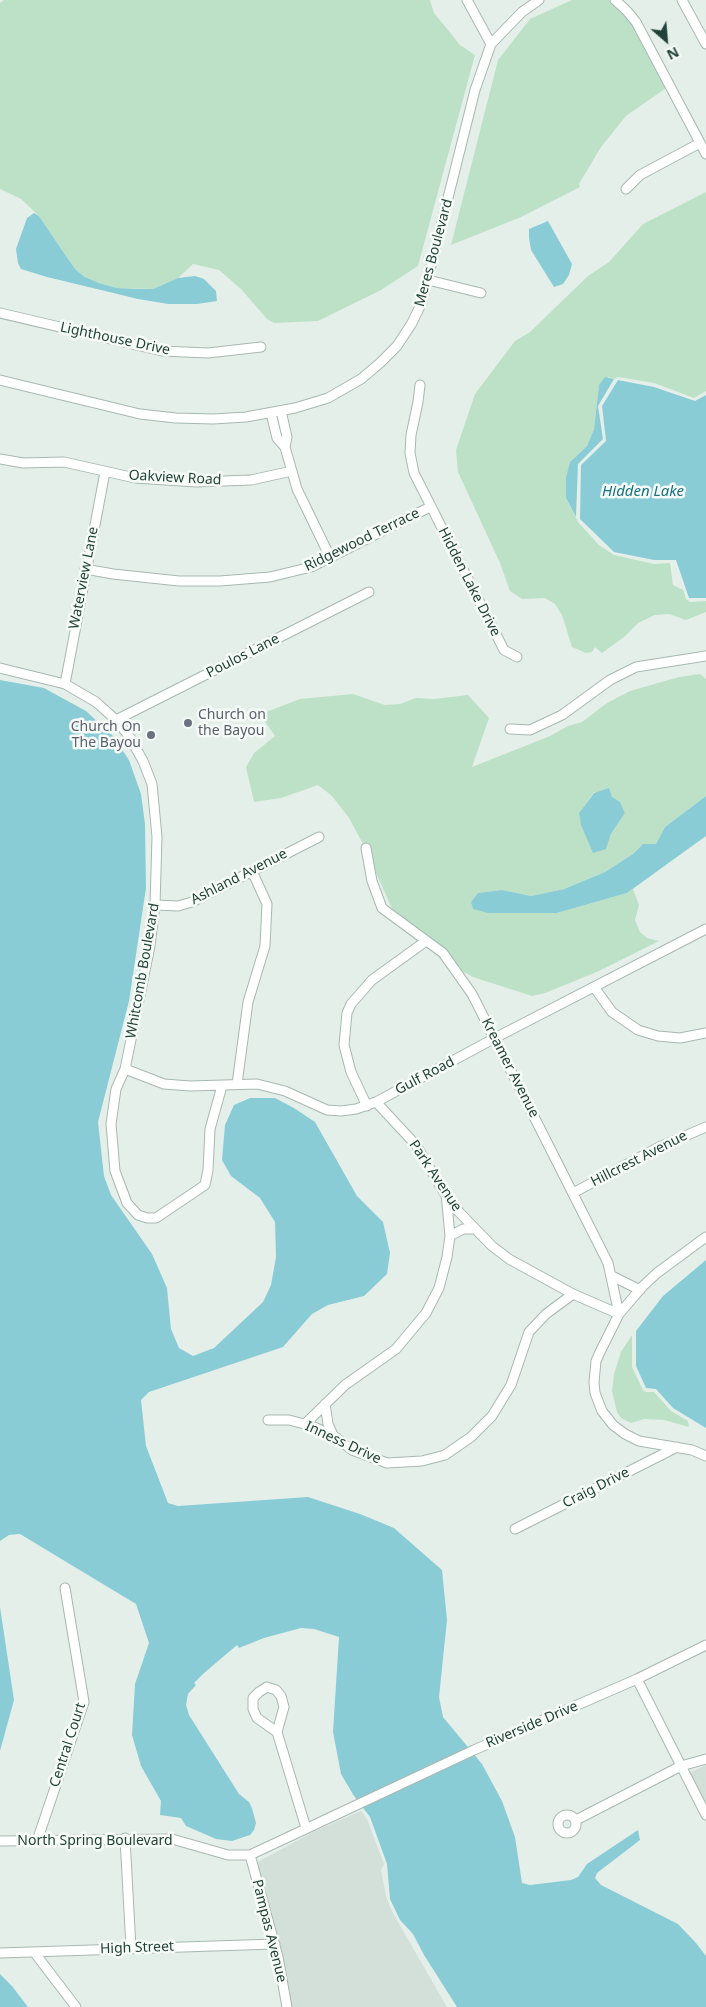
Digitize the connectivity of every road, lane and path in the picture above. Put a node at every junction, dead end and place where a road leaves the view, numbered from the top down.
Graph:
1 (468, 0) edge
2 (539, 0) edge
3 (615, 0) edge
4 (682, 0) edge
5 (491, 44) junction
6 (706, 44) edge
7 (700, 143) junction
8 (706, 154) edge
9 (626, 189) dead end
10 (428, 280) junction
11 (481, 293) dead end
12 (0, 314) edge
13 (261, 348) dead end
14 (0, 380) edge
15 (420, 385) dead end
16 (281, 411) junction
17 (270, 413) junction
18 (285, 447) junction
19 (0, 459) edge
20 (105, 472) junction
21 (292, 472) junction
22 (430, 507) junction
23 (330, 557) junction
24 (85, 570) junction
25 (369, 592) dead end
26 (706, 656) edge
27 (517, 657) dead end
28 (0, 668) edge
29 (65, 684) junction
30 (116, 720) junction
31 (510, 729) dead end
32 (319, 837) dead end
33 (366, 848) dead end
34 (252, 871) junction
35 (155, 905) junction
36 (706, 929) edge
37 (426, 941) junction
38 (594, 987) junction
39 (706, 1033) edge
40 (495, 1038) junction
41 (125, 1069) junction
42 (237, 1084) junction
43 (222, 1086) junction
44 (372, 1104) junction
45 (706, 1127) edge
46 (573, 1193) junction
47 (446, 1194) junction
48 (474, 1229) junction
49 (450, 1236) junction
50 (706, 1237) edge
51 (612, 1276) junction
52 (640, 1290) junction
53 (573, 1294) junction
54 (619, 1314) junction
55 (325, 1404) junction
56 (268, 1420) dead end
57 (305, 1424) junction
58 (334, 1436) junction
59 (677, 1447) junction
60 (706, 1456) edge
61 (515, 1529) dead end
62 (65, 1588) dead end
63 (706, 1645) edge
64 (637, 1680) junction
65 (277, 1732) junction
66 (706, 1759) edge
67 (681, 1766) junction
68 (357, 1804) joint
69 (706, 1815) edge
70 (576, 1820) dead end
71 (306, 1828) junction
72 (125, 1838) junction
73 (37, 1841) junction
74 (0, 1842) edge
75 (250, 1855) junction
76 (275, 1944) junction
77 (131, 1948) junction
78 (34, 1952) junction
79 (0, 1953) edge
80 (76, 2007) edge
81 (287, 2007) edge

1 - 5 street
2 - 5 street, Meres Boulevard
3 - 7 street
4 - 6 street
5 - 10 street, Meres Boulevard
7 - 8 street
7 - 9 street
10 - 11 street
10 - 16 street, Meres Boulevard
12 - 13 street, Lighthouse Drive
14 - 17 street, Meres Boulevard
15 - 22 street, Hidden Lake Drive
16 - 17 street, Meres Boulevard
16 - 18 street
17 - 18 street
18 - 21 street
19 - 20 street, Oakview Road
20 - 21 street, Oakview Road
20 - 24 street, Waterview Lane
21 - 23 street
22 - 23 street, Ridgewood Terrace
22 - 27 street, Hidden Lake Drive
23 - 24 street, Ridgewood Terrace
24 - 29 street, Waterview Lane
25 - 30 street, Poulos Lane
26 - 31 street
28 - 29 street, Whitcomb Boulevard
29 - 30 street, Whitcomb Boulevard
30 - 35 street, Whitcomb Boulevard
32 - 34 street, Ashland Avenue
33 - 37 street, Kreamer Avenue
34 - 35 street, Ashland Avenue
34 - 42 street
35 - 41 street, Whitcomb Boulevard
36 - 38 street, Gulf Road
37 - 40 street, Kreamer Avenue
37 - 44 street, Park Avenue
38 - 39 street
38 - 40 street, Gulf Road
40 - 44 street, Gulf Road
40 - 46 street, Kreamer Avenue
41 - 43 street, Gulf Road
41 - 43 street, Whitcomb Boulevard
42 - 43 street, Gulf Road
42 - 44 street, Gulf Road
44 - 47 street, Park Avenue
45 - 46 street, Hillcrest Avenue
46 - 51 street, Kreamer Avenue
47 - 48 street, Park Avenue
47 - 49 street
48 - 49 street
48 - 53 street, Park Avenue
49 - 55 street
50 - 52 street
51 - 52 street
51 - 54 street, Kreamer Avenue
52 - 54 street
53 - 54 street, Park Avenue
53 - 58 street, Inness Drive
54 - 59 street
55 - 57 street
55 - 58 street
56 - 57 street, Inness Drive
57 - 58 street, Inness Drive
59 - 60 street
59 - 61 street, Craig Drive
62 - 73 street, Central Court
63 - 64 street, Riverside Drive
64 - 67 street
64 - 68 street, Riverside Drive
65 - 65 street
65 - 71 street
66 - 67 street
67 - 69 street
67 - 70 street
68 - 71 street, North Spring Boulevard
71 - 75 street, North Spring Boulevard
72 - 73 street, North Spring Boulevard
72 - 75 street, North Spring Boulevard
72 - 77 street
73 - 74 street, North Spring Boulevard
75 - 76 street, Pampas Avenue
76 - 77 street, High Street
76 - 81 street, Pampas Avenue
77 - 78 street, High Street
78 - 79 street, High Street
78 - 80 street

